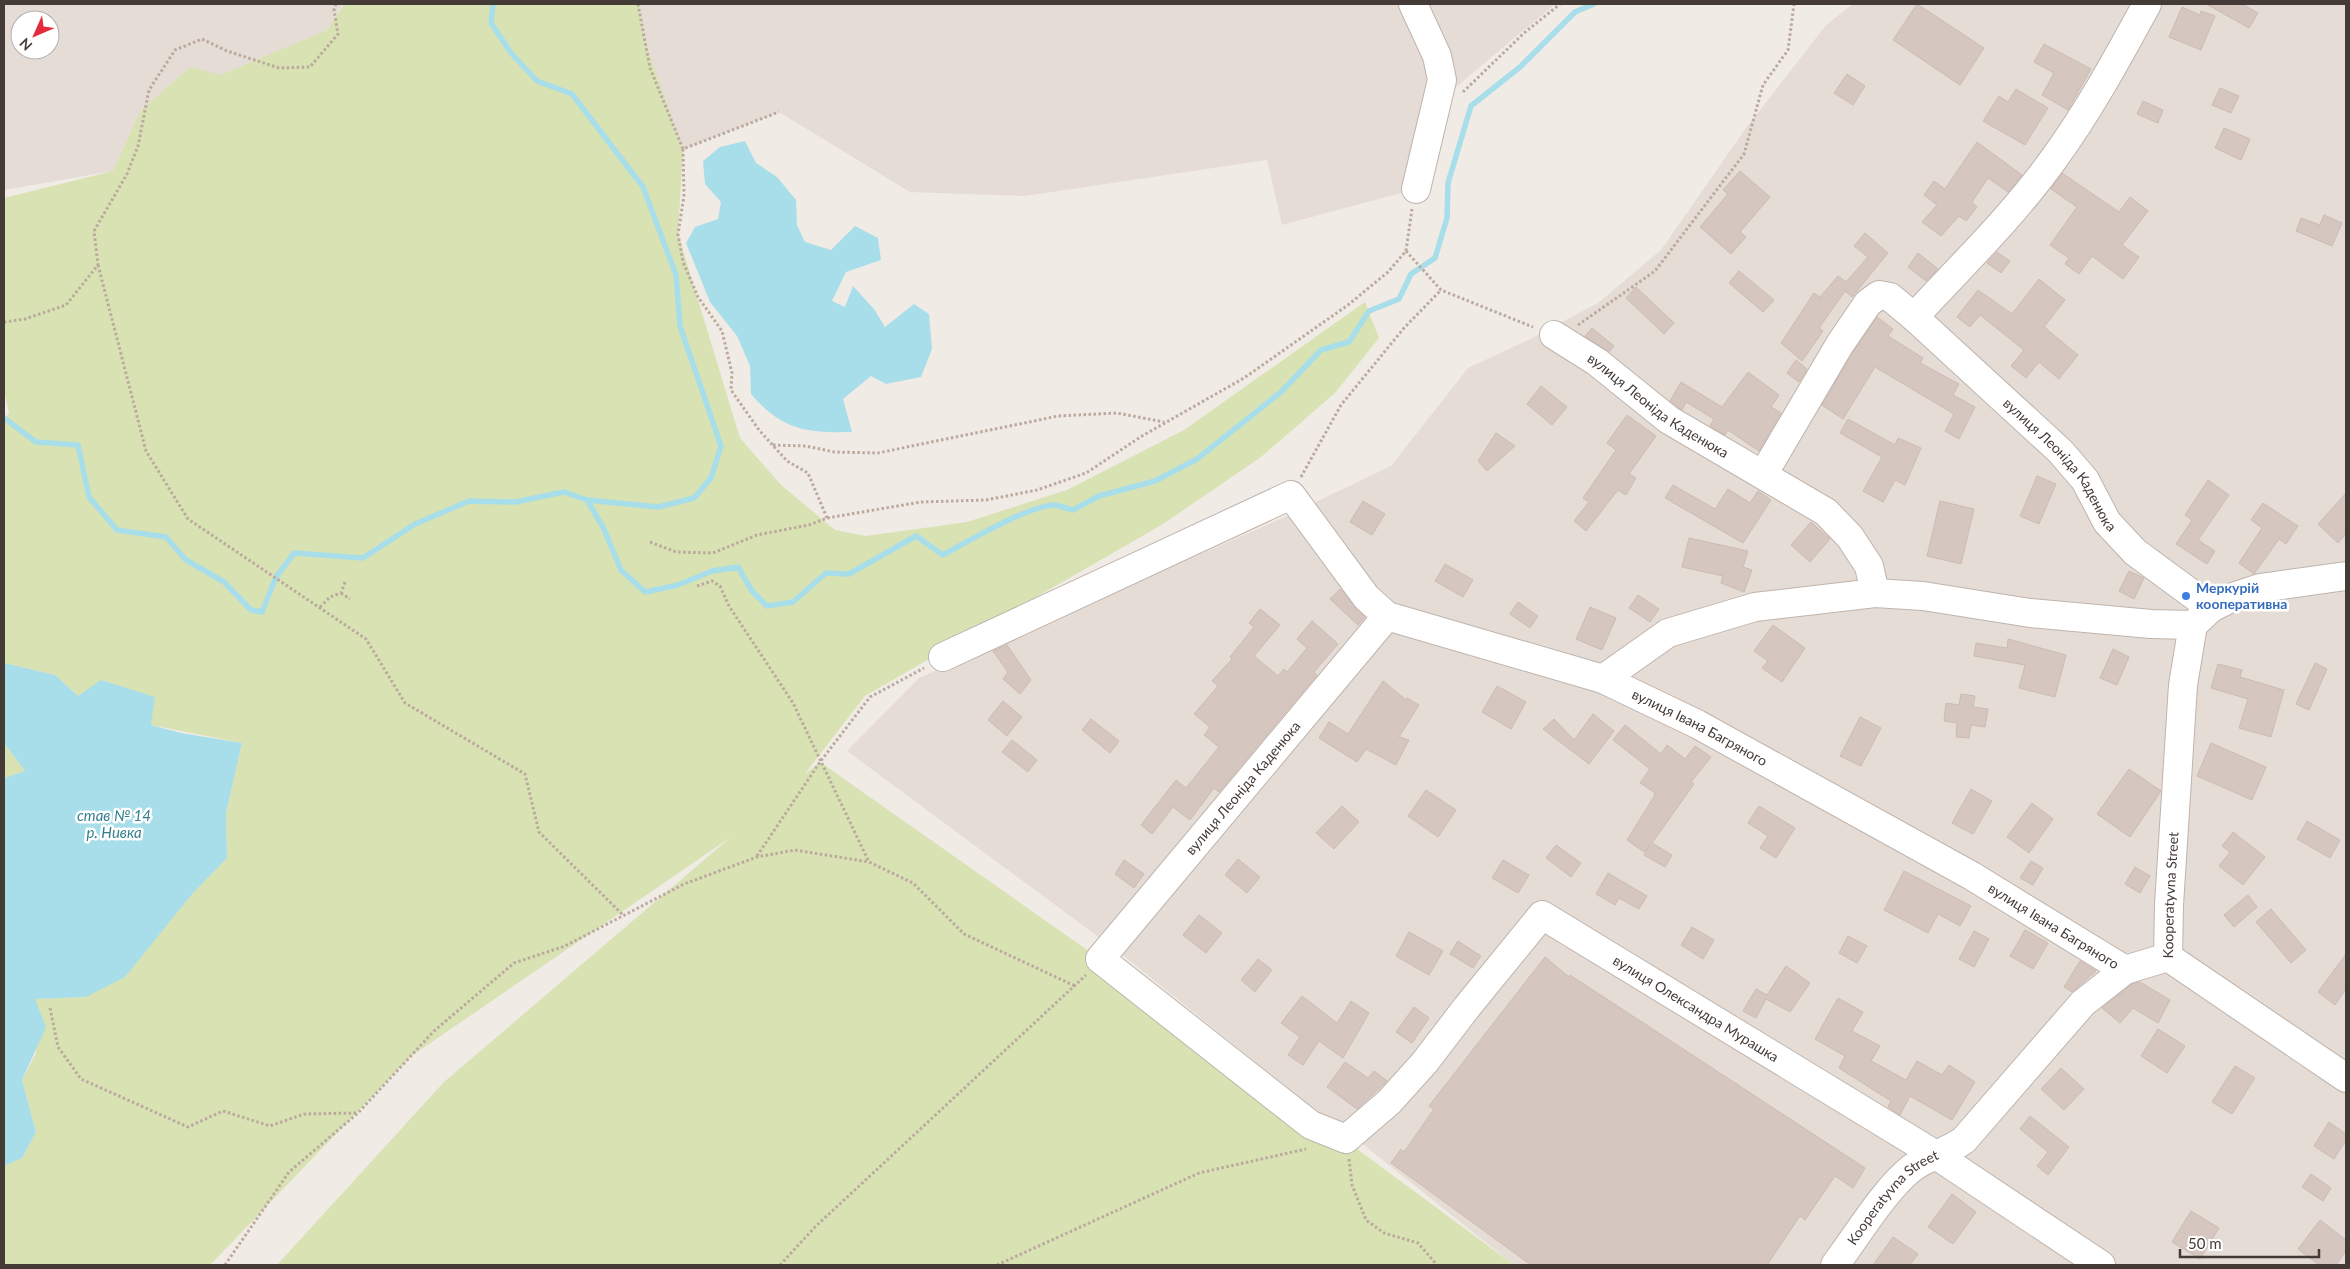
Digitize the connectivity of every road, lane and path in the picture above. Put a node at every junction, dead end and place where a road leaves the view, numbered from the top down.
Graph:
1 (336, 4) edge
2 (638, 4) edge
3 (1413, 4) edge
4 (1560, 4) edge
5 (1794, 4) edge
6 (2147, 4) edge
7 (1461, 94) dead end
8 (778, 112) dead end
9 (683, 149) junction
10 (1416, 189) joint
11 (1406, 251) junction
12 (98, 265) junction
13 (1441, 290) junction
14 (1914, 317) junction
15 (4, 322) edge
16 (1554, 334) junction
17 (1165, 422) junction
18 (773, 445) junction
19 (1764, 473) junction
20 (1291, 495) junction
21 (827, 518) junction
22 (650, 542) dead end
23 (2346, 576) edge
24 (345, 582) dead end
25 (697, 586) dead end
26 (342, 593) junction
27 (1875, 593) junction
28 (350, 599) dead end
29 (320, 607) junction
30 (1387, 616) junction
31 (2202, 617) junction
32 (943, 657) joint
33 (1603, 679) junction
34 (820, 762) junction
35 (757, 857) junction
36 (869, 862) junction
37 (623, 915) junction
38 (2168, 957) junction
39 (1100, 959) junction
40 (2124, 970) junction
41 (1075, 986) junction
42 (50, 1008) dead end
43 (2346, 1078) edge
44 (358, 1114) junction
45 (1346, 1140) junction
46 (1310, 1148) dead end
47 (1936, 1155) junction
48 (225, 1265) edge
49 (780, 1265) edge
50 (997, 1265) edge
51 (1437, 1265) edge
52 (1835, 1265) edge
53 (2102, 1265) edge

1 - 12 path
2 - 9 path
3 - 10 street
4 - 7 path
5 - 16 path
6 - 14 street
8 - 9 path
9 - 18 path
10 - 11 path
11 - 13 path
11 - 17 path
12 - 15 path
12 - 29 path
13 - 16 path
13 - 20 path
14 - 19 street, вулиця Леоніда Каденюка
14 - 31 street, вулиця Леоніда Каденюка
16 - 19 street, вулиця Леоніда Каденюка
17 - 18 path
17 - 21 path
18 - 21 path
19 - 27 street, вулиця Леоніда Каденюка
20 - 30 street, вулиця Івана Багряного
20 - 32 street
21 - 22 path
23 - 31 street
24 - 26 path
25 - 34 path
26 - 28 path
26 - 29 path
27 - 31 street
27 - 33 street
29 - 37 path
30 - 33 street, вулиця Івана Багряного
30 - 39 street, вулиця Леоніда Каденюка
31 - 38 street, Kooperatyvna Street
32 - 34 path
33 - 40 street, вулиця Івана Багряного
34 - 35 path
34 - 36 path
35 - 36 path
35 - 37 path
36 - 41 path
37 - 44 path
38 - 40 street, Kooperatyvna Street
38 - 43 street
39 - 41 path
39 - 45 street
40 - 47 street, Kooperatyvna Street
41 - 49 path
42 - 44 path
44 - 48 path
45 - 47 street, вулиця Олександра Мурашка
45 - 51 path
46 - 50 path
47 - 52 street, Kooperatyvna Street
47 - 53 street, вулиця Олександра Мурашка

